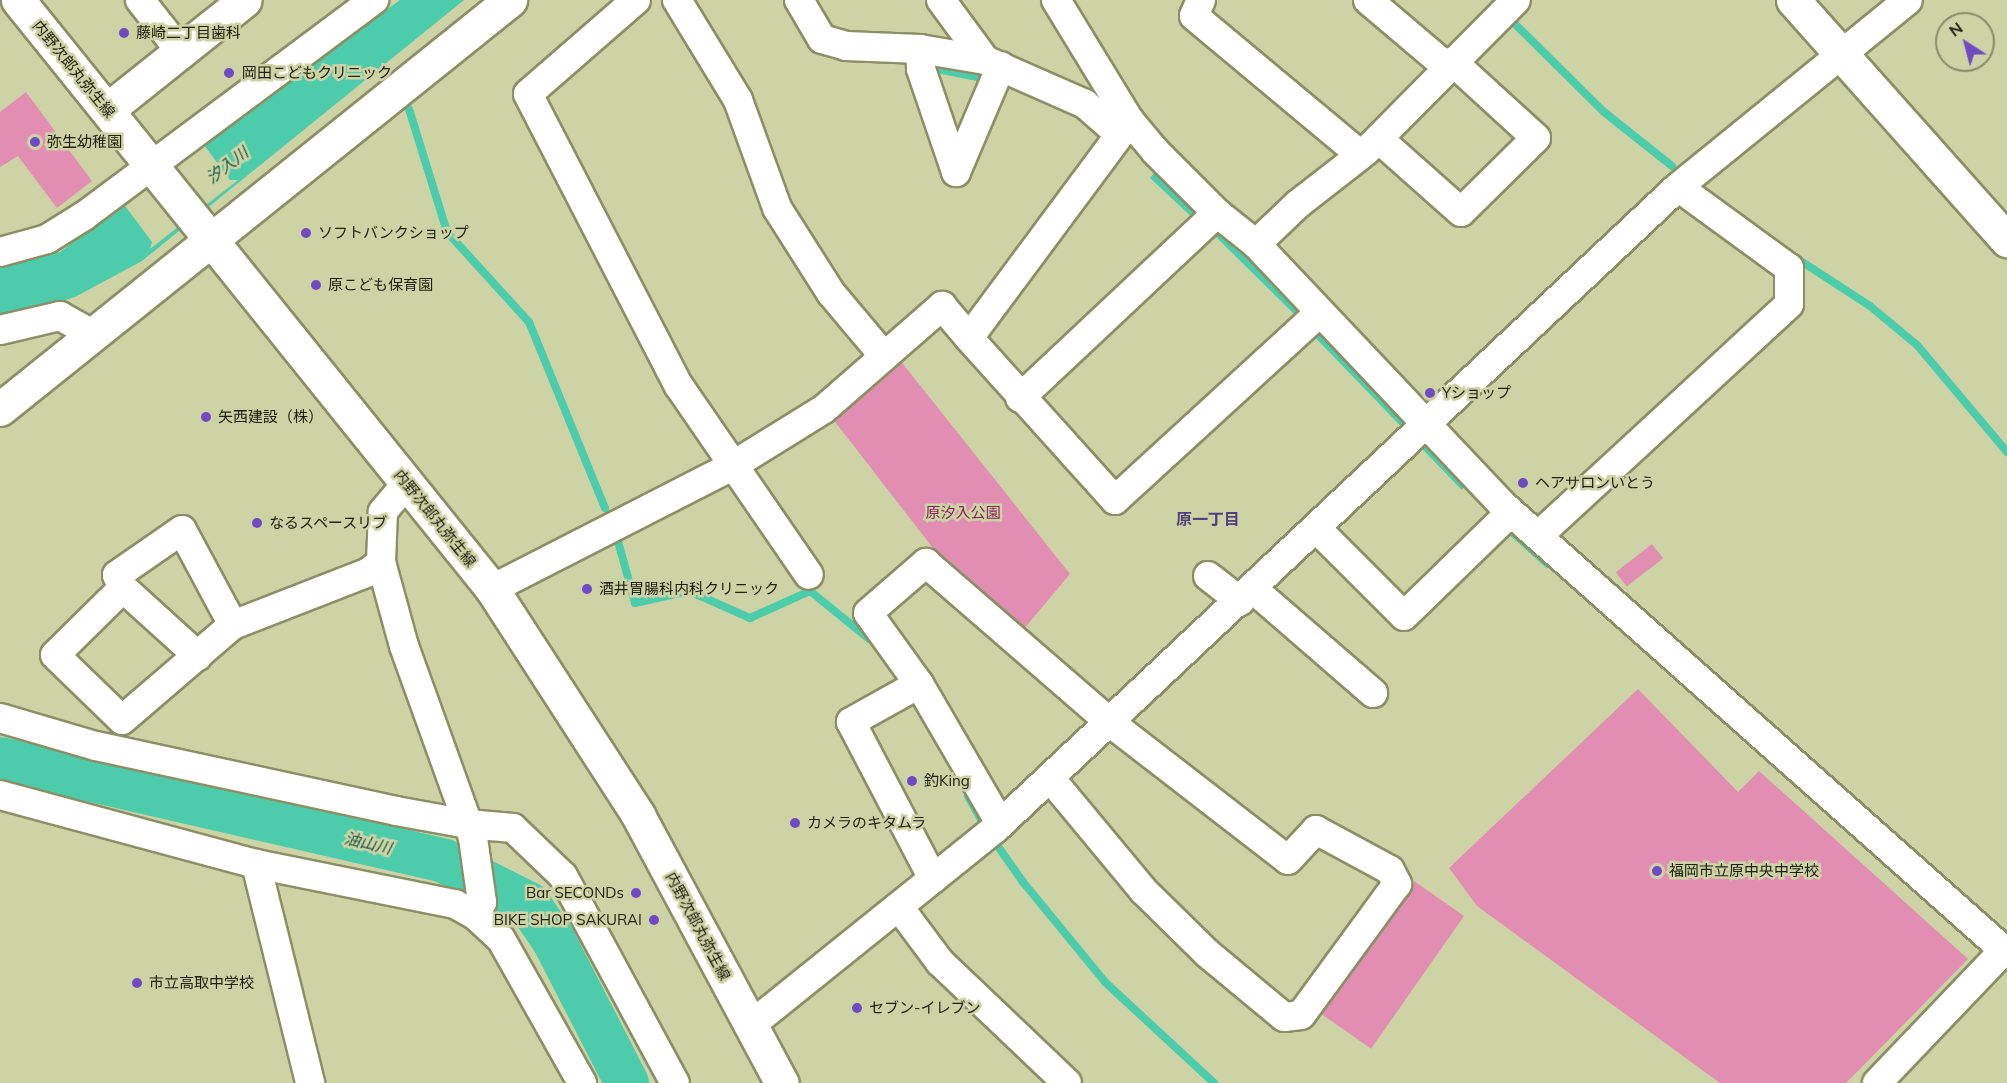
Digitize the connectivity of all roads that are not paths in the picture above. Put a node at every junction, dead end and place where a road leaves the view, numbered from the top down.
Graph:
1 (18, 0) edge
2 (140, 0) edge
3 (245, 0) edge
4 (374, 0) edge
5 (510, 0) edge
6 (636, 0) edge
7 (677, 0) edge
8 (798, 0) edge
9 (941, 0) edge
10 (1056, 0) edge
11 (1201, 0) edge
12 (1368, 0) edge
13 (1516, 0) edge
14 (1793, 0) edge
15 (1908, 0) edge
16 (920, 49) junction
17 (182, 52) junction
18 (1842, 52) junction
19 (993, 63) junction
20 (1454, 63) junction
21 (106, 110) junction
22 (1124, 127) junction
23 (1370, 148) junction
24 (153, 168) junction
25 (1678, 187) junction
26 (1217, 213) junction
27 (212, 240) junction
28 (2007, 240) edge
29 (1256, 244) junction
30 (0, 252) edge
31 (1319, 313) junction
32 (0, 330) edge
33 (92, 334) junction
34 (969, 338) junction
35 (883, 355) junction
36 (1020, 398) junction
37 (0, 409) edge
38 (1424, 423) junction
39 (732, 466) junction
40 (407, 483) junction
41 (1511, 512) junction
42 (1316, 528) junction
43 (1539, 536) junction
44 (381, 562) junction
45 (809, 574) dead end
46 (1208, 576) dead end
47 (123, 588) junction
48 (492, 589) junction
49 (1247, 595) junction
50 (233, 625) junction
51 (198, 656) junction
52 (911, 688) junction
53 (1373, 693) dead end
54 (0, 718) edge
55 (1112, 723) junction
56 (1050, 778) junction
57 (0, 795) edge
58 (470, 831) junction
59 (992, 831) junction
60 (256, 864) junction
61 (933, 879) junction
62 (899, 907) junction
63 (479, 909) junction
64 (2005, 951) edge
65 (751, 1025) junction
66 (310, 1083) edge
67 (582, 1083) edge
68 (675, 1083) edge
69 (783, 1083) edge
70 (1067, 1083) edge
71 (1877, 1083) edge

1 - 21 main road, 内野次郎丸弥生線
2 - 17 street
3 - 17 main road
4 - 24 street
5 - 27 main road
6 - 39 street
7 - 35 street
8 - 16 street
9 - 19 street
10 - 22 street
11 - 23 street
12 - 20 street
13 - 20 street
14 - 18 main road
15 - 18 street
16 - 19 street
16 - 19 street
17 - 21 main road
18 - 25 street
18 - 28 main road
19 - 22 street
20 - 23 street
20 - 23 street
21 - 24 main road, 内野次郎丸弥生線
22 - 26 street
22 - 34 street
23 - 29 street
24 - 27 main road, 内野次郎丸弥生線
24 - 30 street
25 - 38 street
25 - 43 street
26 - 29 street
26 - 36 street
27 - 33 main road
27 - 40 main road, 内野次郎丸弥生線
29 - 31 street
31 - 36 street
31 - 38 street
32 - 33 street
33 - 37 main road
34 - 35 street
34 - 36 street
35 - 39 street
38 - 41 street
38 - 42 street
39 - 45 street
39 - 48 street
40 - 44 street
40 - 48 main road, 内野次郎丸弥生線
41 - 42 street
41 - 43 street
42 - 49 street
43 - 64 street
44 - 50 street
44 - 58 street
46 - 49 street
47 - 50 street
47 - 51 street
47 - 51 street
48 - 65 main road, 内野次郎丸弥生線
49 - 53 street
49 - 55 street
50 - 51 street
52 - 55 street
52 - 59 street
52 - 61 street
54 - 58 street
55 - 56 street
55 - 56 street
56 - 59 street
57 - 60 street
58 - 63 street
58 - 68 street
59 - 61 street
60 - 63 street
60 - 66 street
61 - 62 street
62 - 65 street
62 - 70 street
63 - 67 street
64 - 71 street
65 - 69 main road, 内野次郎丸弥生線

